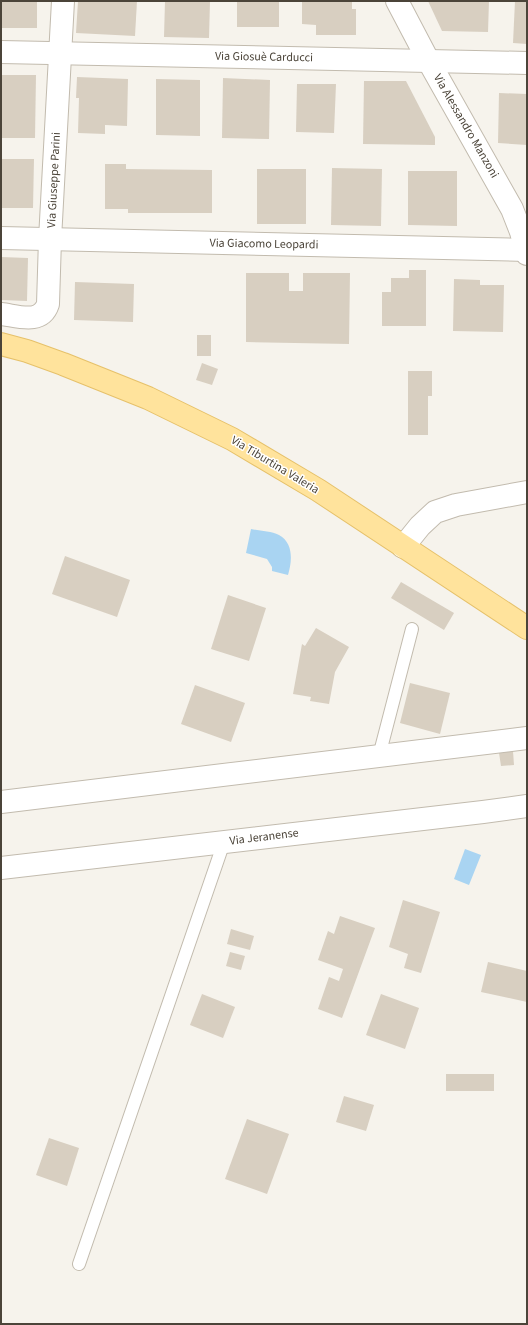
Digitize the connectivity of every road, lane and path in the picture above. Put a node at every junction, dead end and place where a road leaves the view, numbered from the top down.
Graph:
1 (63, 1) edge
2 (397, 1) edge
3 (1, 52) edge
4 (61, 53) junction
5 (428, 60) junction
6 (527, 63) edge
7 (1, 238) edge
8 (50, 240) junction
9 (527, 251) edge
10 (1, 314) edge
11 (1, 344) edge
12 (527, 492) edge
13 (403, 546) junction
14 (412, 628) dead end
15 (527, 628) edge
16 (527, 738) edge
17 (379, 756) junction
18 (1, 802) edge
19 (527, 806) edge
20 (224, 842) junction
21 (1, 868) edge
22 (79, 1264) dead end

1 - 4 street, Via Giuseppe Parini
2 - 5 street, Via Alessandro Manzoni
3 - 4 street, Via Giosuè Carducci
4 - 5 street, Via Giosuè Carducci
4 - 8 street, Via Giuseppe Parini
5 - 6 street, Via Giosuè Carducci
5 - 9 street, Via Alessandro Manzoni
7 - 8 street, Via Giacomo Leopardi
8 - 9 street, Via Giacomo Leopardi
8 - 10 street, Via Giuseppe Parini
11 - 13 main road, Via Tiburtina Valeria
12 - 13 street
13 - 15 main road, Via Tiburtina Valeria
14 - 17 lane
16 - 17 street
17 - 18 street
19 - 20 street, Via Jeranense
20 - 21 street, Via Jeranense
20 - 22 lane

